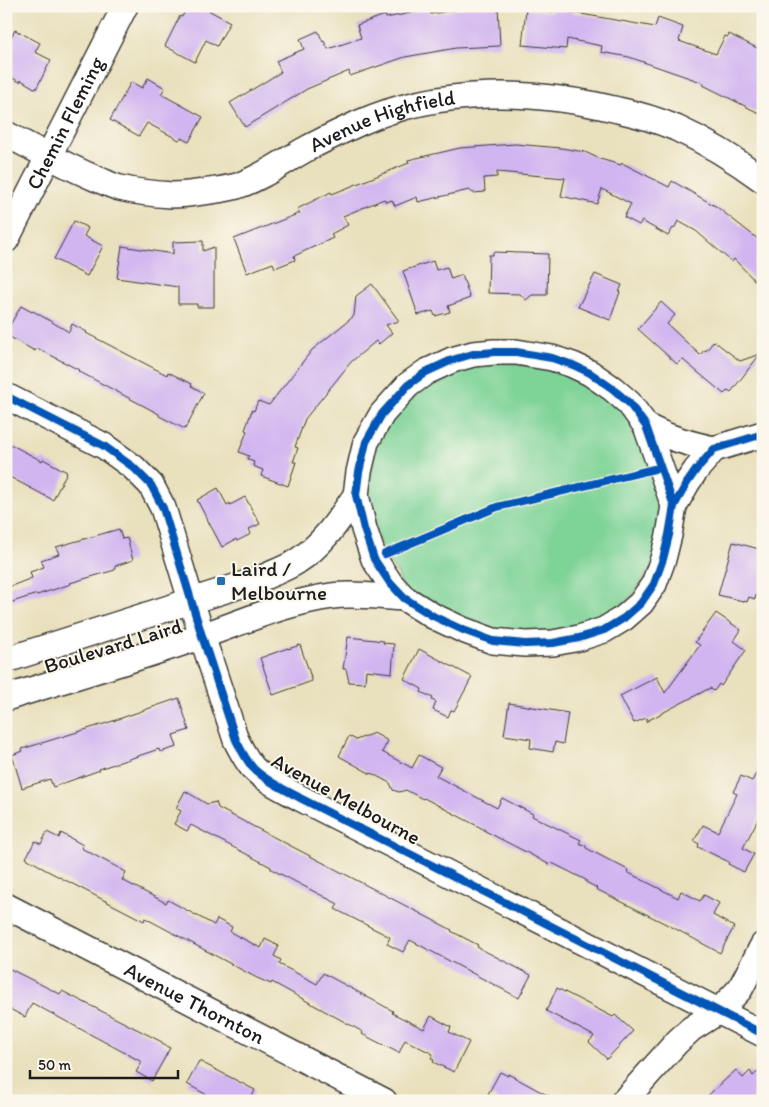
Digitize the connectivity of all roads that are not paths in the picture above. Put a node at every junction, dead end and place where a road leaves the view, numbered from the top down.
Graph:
1 (126, 6) edge
2 (6, 134) edge
3 (49, 156) junction
4 (763, 180) edge
5 (6, 240) edge
6 (6, 396) edge
7 (646, 426) junction
8 (763, 434) edge
9 (714, 449) junction
10 (356, 495) junction
11 (674, 506) junction
12 (404, 598) junction
13 (192, 601) junction
14 (202, 636) junction
15 (6, 660) edge
16 (6, 698) edge
17 (6, 906) edge
18 (763, 945) edge
19 (719, 1011) junction
20 (763, 1034) edge
21 (384, 1101) edge
22 (624, 1101) edge

1 - 3 street, Chemin Fleming
2 - 3 street, Avenue Highfield
3 - 4 street, Avenue Highfield
3 - 5 street, Chemin Fleming
6 - 13 street, Avenue Melbourne
7 - 9 street, Boulevard Laird
7 - 10 street, Boulevard Laird
7 - 11 street, Boulevard Laird
8 - 9 street
9 - 11 street, Boulevard Laird
10 - 12 street, Boulevard Laird
10 - 13 street, Boulevard Laird
11 - 12 street, Boulevard Laird
12 - 14 street, Boulevard Laird
13 - 14 street, Avenue Melbourne
13 - 15 street, Boulevard Laird
14 - 16 street, Boulevard Laird
14 - 19 street, Avenue Melbourne
17 - 21 street, Avenue Thornton
18 - 19 street
19 - 20 street, Avenue Melbourne
19 - 22 street

